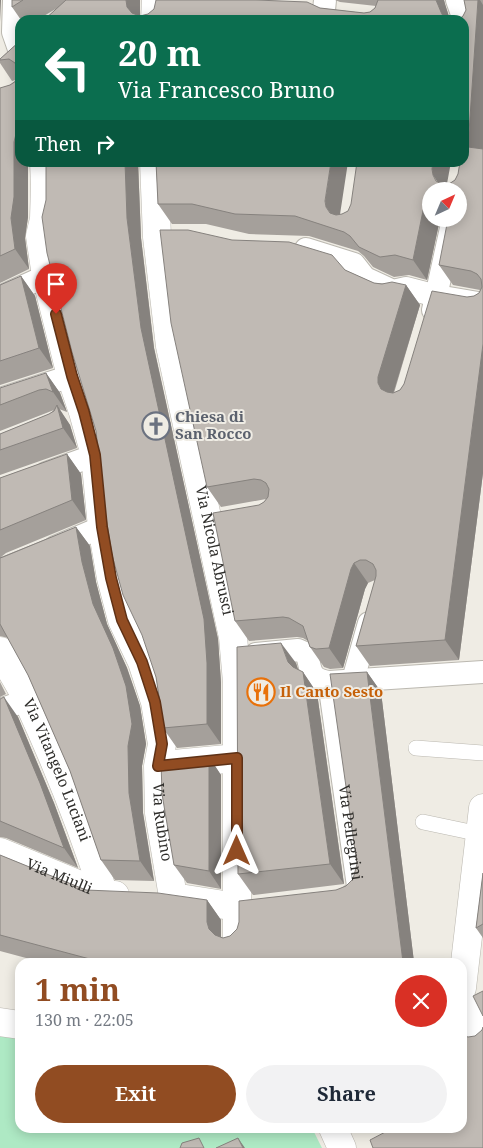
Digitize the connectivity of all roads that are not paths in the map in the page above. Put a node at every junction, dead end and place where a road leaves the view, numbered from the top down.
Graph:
1 (457, 0) edge
2 (163, 1) edge
3 (157, 15) edge
4 (464, 15) edge
5 (9, 16) edge
6 (15, 38) edge
7 (44, 167) edge
8 (155, 167) edge
9 (451, 228) edge
10 (285, 248) edge
11 (46, 276) junction
12 (0, 296) edge
13 (437, 296) junction
14 (483, 304) edge
15 (426, 334) edge
16 (72, 376) junction
17 (0, 399) edge
18 (95, 455) junction
19 (23, 481) edge
20 (102, 527) junction
21 (39, 554) edge
22 (374, 603) edge
23 (0, 651) edge
24 (235, 655) junction
25 (483, 672) edge
26 (353, 680) junction
27 (330, 682) junction
28 (27, 700) junction
29 (0, 710) edge
30 (416, 748) dead end
31 (483, 753) edge
32 (237, 758) junction
33 (158, 766) junction
34 (482, 821) edge
35 (422, 822) dead end
36 (0, 852) edge
37 (104, 895) junction
38 (173, 897) junction
39 (329, 899) edge
40 (250, 907) junction
41 (237, 942) edge
42 (466, 958) edge
43 (483, 990) edge
44 (467, 998) edge
45 (467, 1010) edge
46 (0, 1022) edge
47 (15, 1024) edge
48 (483, 1042) edge
49 (335, 1133) edge
50 (342, 1148) edge

1 - 4 street
2 - 3 street
5 - 6 street
7 - 11 street, Via Rubino
8 - 24 street, Via Nicola Abrusci
9 - 13 street
10 - 13 street
11 - 12 street
11 - 16 street, Via Rubino
13 - 14 street
13 - 15 street
16 - 17 street
16 - 18 street, Via Rubino
18 - 19 street
18 - 20 street, Via Rubino
20 - 21 street
20 - 33 street, Via Rubino
22 - 26 street
23 - 28 street, Via Vitangelo Luciani
24 - 27 street
24 - 32 street, Via Nicola Abrusci
25 - 26 street
26 - 27 street
27 - 39 street, Via Pellegrini
28 - 29 street
28 - 37 street, Via Vitangelo Luciani
30 - 31 lane
32 - 33 street
32 - 40 street, Via Nicola Abrusci
33 - 38 street, Via Rubino
34 - 35 lane
34 - 42 street
36 - 37 street, Via Miulli
37 - 38 street, Via Miulli
38 - 40 street, Via Miulli
40 - 41 street, Via Nicola Abrusci
43 - 44 street
45 - 48 street
46 - 47 street
49 - 50 street

